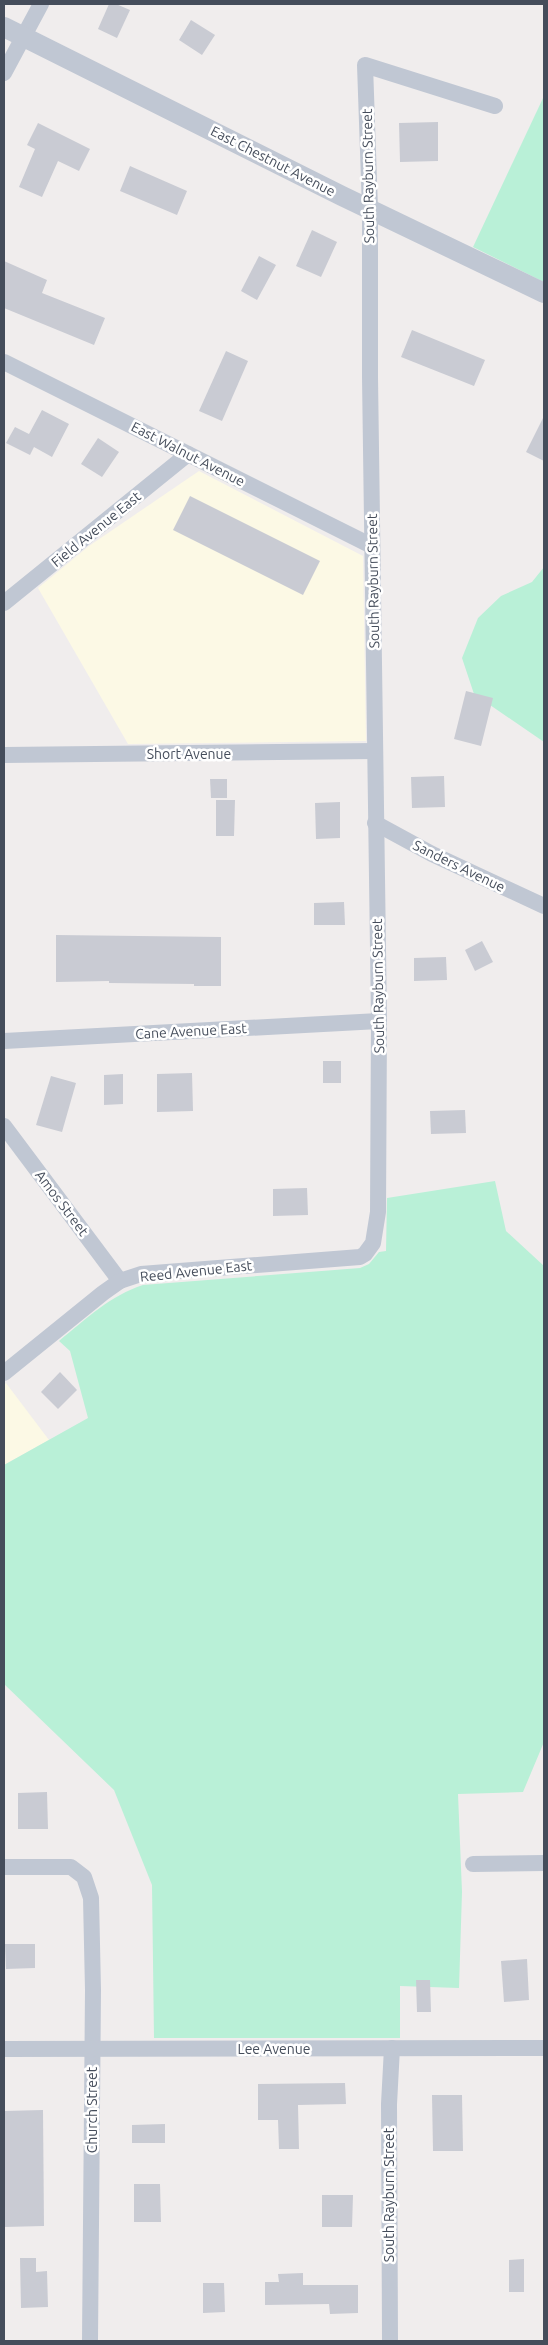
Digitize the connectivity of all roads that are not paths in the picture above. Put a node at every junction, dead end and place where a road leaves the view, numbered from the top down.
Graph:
1 (41, 4) edge
2 (4, 27) edge
3 (23, 36) junction
4 (4, 74) edge
5 (495, 106) dead end
6 (370, 209) junction
7 (544, 293) edge
8 (4, 362) edge
9 (188, 454) junction
10 (372, 546) junction
11 (4, 603) edge
12 (375, 751) junction
13 (4, 755) edge
14 (375, 824) junction
15 (544, 906) edge
16 (379, 1021) junction
17 (4, 1041) edge
18 (4, 1126) edge
19 (376, 1233) joint
20 (120, 1281) junction
21 (4, 1373) edge
22 (544, 1863) edge
23 (473, 1864) dead end
24 (4, 1867) edge
25 (392, 2048) junction
26 (544, 2048) edge
27 (4, 2049) edge
28 (93, 2049) junction
29 (90, 2341) edge
30 (390, 2341) edge

1 - 3 street
2 - 3 street, East Chestnut Avenue
3 - 4 street
3 - 6 street, East Chestnut Avenue
5 - 6 street, South Rayburn Street
6 - 7 street, East Chestnut Avenue
6 - 10 street, South Rayburn Street
8 - 9 street, East Walnut Avenue
9 - 10 street, East Walnut Avenue
9 - 11 street, Field Avenue East
10 - 12 street, South Rayburn Street
12 - 13 street, Short Avenue
12 - 14 street, South Rayburn Street
14 - 15 street, Sanders Avenue
14 - 16 street, South Rayburn Street
16 - 17 street, Cane Avenue East
16 - 19 street, South Rayburn Street
18 - 20 street, Amos Street
19 - 20 street, Reed Avenue East
20 - 21 street, Reed Avenue East
22 - 23 street
24 - 28 street, Church Street
25 - 26 street, Lee Avenue
25 - 28 street, Lee Avenue
25 - 30 street, South Rayburn Street
27 - 28 street, Lee Avenue
28 - 29 street, Church Street

